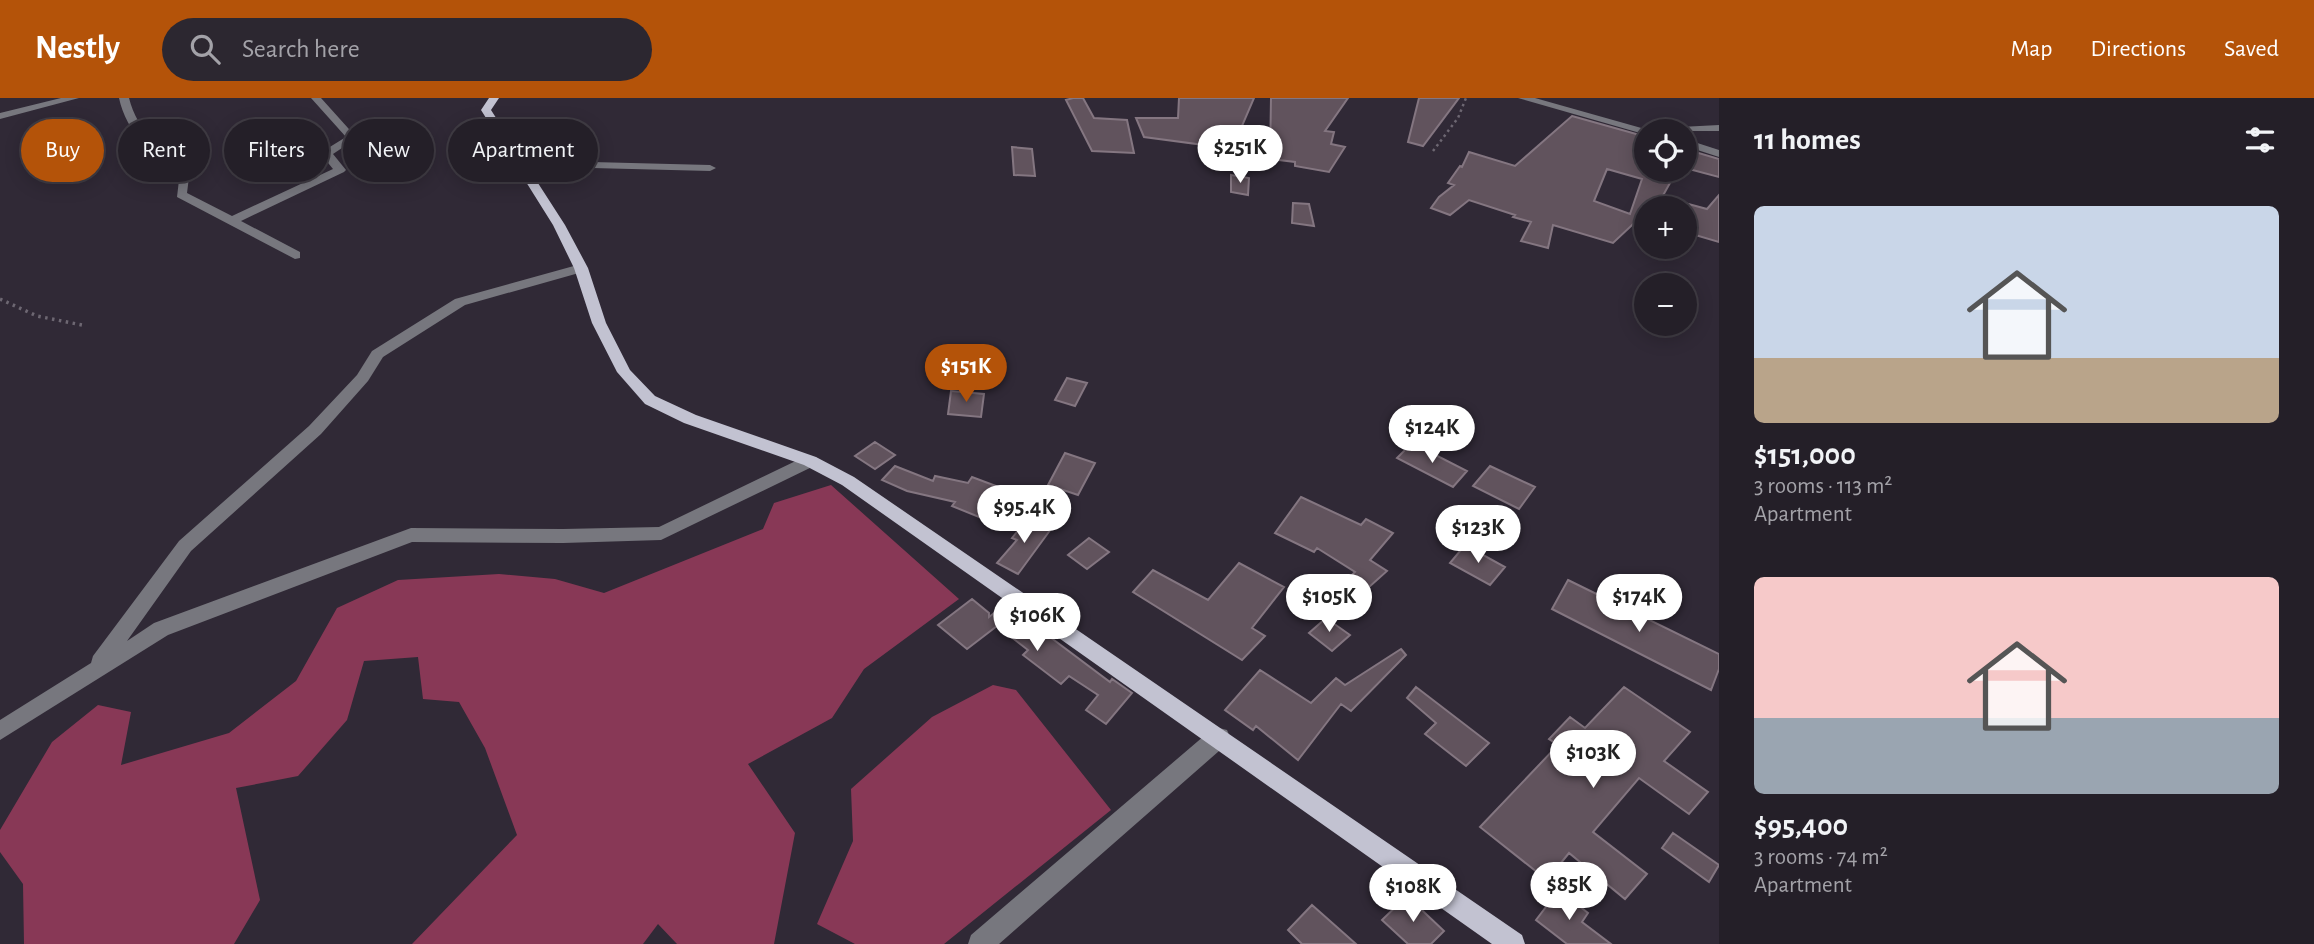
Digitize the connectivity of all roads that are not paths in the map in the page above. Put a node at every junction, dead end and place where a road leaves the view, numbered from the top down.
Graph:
1 (74, 98) edge
2 (124, 98) edge
3 (316, 98) edge
4 (494, 98) edge
5 (1523, 98) edge
6 (0, 116) edge
7 (492, 119) edge
8 (1634, 128) edge
9 (1719, 128) edge
10 (1697, 129) edge
11 (1697, 146) edge
12 (1719, 154) edge
13 (598, 165) edge
14 (710, 168) dead end
15 (532, 182) edge
16 (232, 221) junction
17 (295, 255) dead end
18 (581, 268) junction
19 (810, 461) junction
20 (93, 671) junction
21 (0, 731) edge
22 (1219, 737) junction
23 (980, 944) edge
24 (1513, 944) edge

1 - 6 street
2 - 16 street
3 - 16 street
4 - 7 main road
5 - 8 street
9 - 10 street
11 - 12 street
13 - 14 street
15 - 18 main road
16 - 17 street
18 - 19 main road
18 - 20 street
19 - 20 street
19 - 22 main road
20 - 21 street
22 - 23 street
22 - 24 main road

